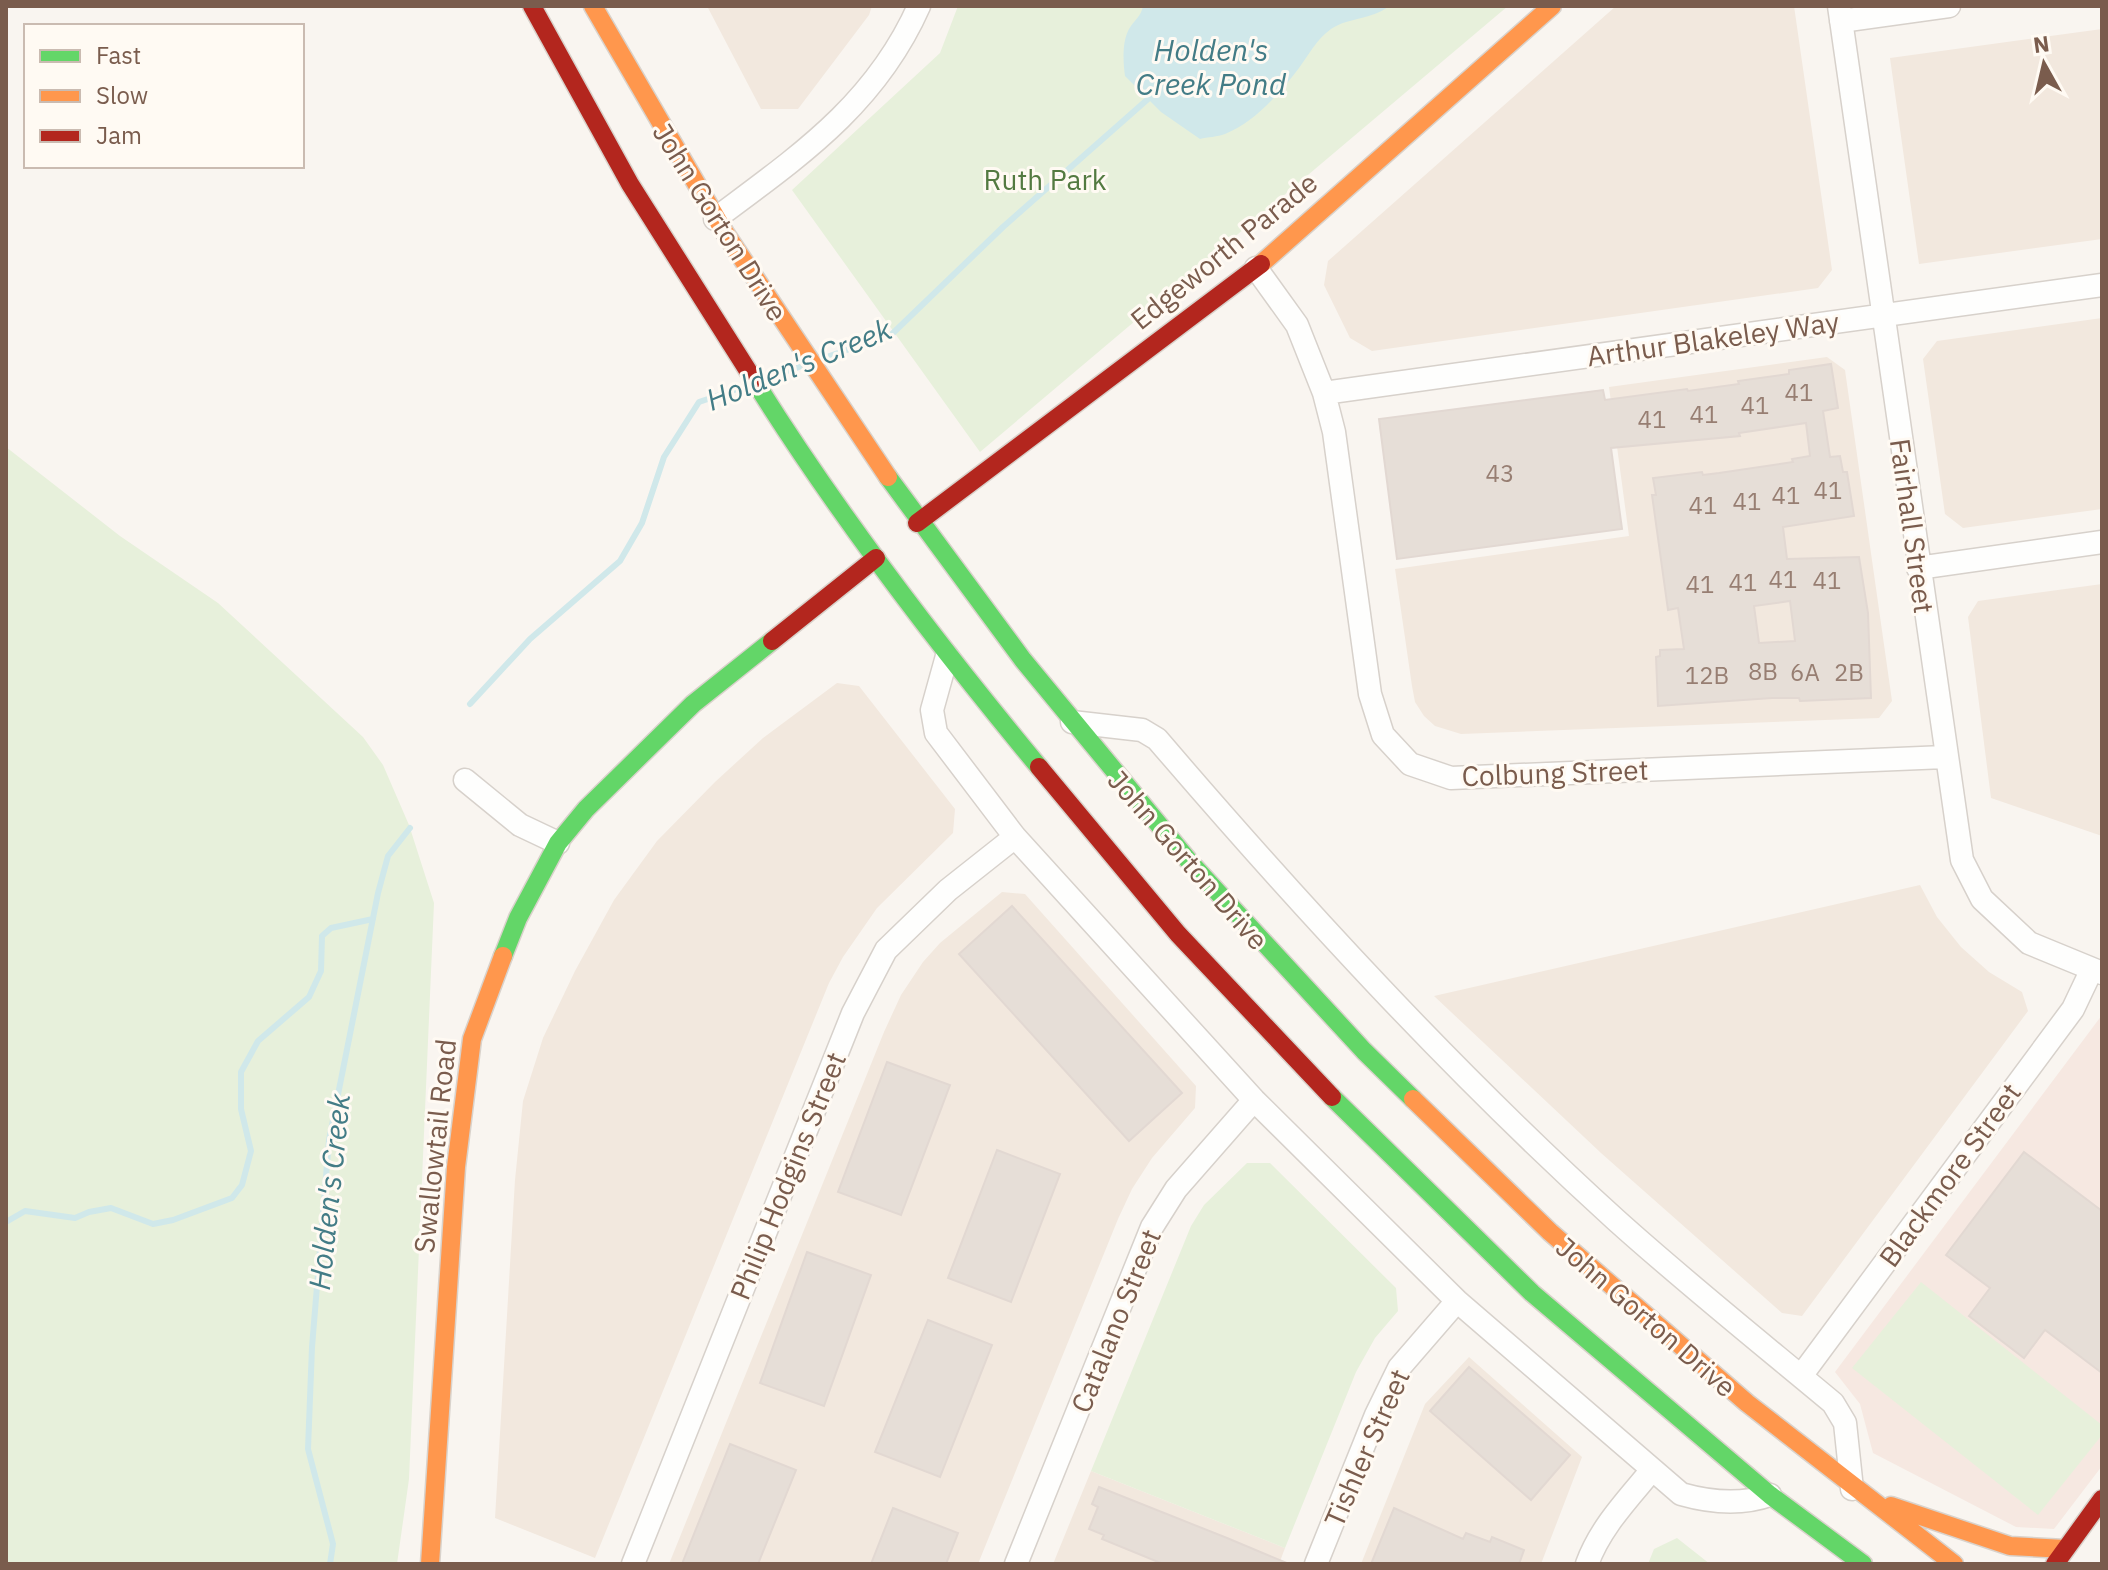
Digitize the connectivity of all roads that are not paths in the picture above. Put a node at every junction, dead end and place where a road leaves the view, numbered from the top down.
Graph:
1 (532, 6) edge
2 (593, 6) edge
3 (919, 6) edge
4 (1552, 6) edge
5 (1949, 6) edge
6 (1840, 14) edge
7 (715, 219) junction
8 (1256, 268) junction
9 (2102, 285) edge
10 (1883, 315) junction
11 (1324, 393) junction
12 (917, 523) junction
13 (2102, 542) edge
14 (876, 558) junction
15 (1918, 568) junction
16 (947, 656) junction
17 (1072, 722) junction
18 (1945, 757) junction
19 (465, 780) dead end
20 (1015, 837) junction
21 (558, 843) junction
22 (2097, 971) edge
23 (1254, 1100) junction
24 (1457, 1301) junction
25 (1801, 1376) junction
26 (1651, 1471) junction
27 (1856, 1492) junction
28 (1770, 1495) junction
29 (2102, 1499) edge
30 (2060, 1557) edge
31 (430, 1564) edge
32 (633, 1564) edge
33 (1016, 1564) edge
34 (1316, 1564) edge
35 (1587, 1564) edge
36 (1863, 1564) edge
37 (1954, 1564) edge

1 - 14 main road, John Gorton Drive
2 - 7 main road, John Gorton Drive
3 - 7 street
4 - 8 main road, Edgeworth Parade
5 - 6 street
6 - 10 street, Fairhall Street
7 - 12 main road, John Gorton Drive
8 - 11 street, Colbung Street
8 - 12 main road, Edgeworth Parade
9 - 10 street, Arthur Blakeley Way
10 - 11 street, Arthur Blakeley Way
10 - 15 street, Fairhall Street
11 - 18 street, Colbung Street
12 - 17 main road, John Gorton Drive
13 - 15 street
14 - 16 main road, John Gorton Drive
14 - 21 main road, Swallowtail Road
15 - 18 street, Fairhall Street
16 - 20 street
16 - 28 main road, John Gorton Drive
17 - 25 street
17 - 27 main road, John Gorton Drive
18 - 22 street, Fairhall Street
19 - 21 street
20 - 23 street
20 - 32 street, Philip Hodgins Street
21 - 31 main road, Swallowtail Road
22 - 25 street, Blackmore Street
23 - 24 street
23 - 33 street, Catalano Street
24 - 26 street
24 - 34 street, Tishler Street
25 - 27 street
26 - 28 street
26 - 35 street
27 - 30 main road
27 - 37 main road, John Gorton Drive
28 - 36 main road, John Gorton Drive
29 - 30 main road

